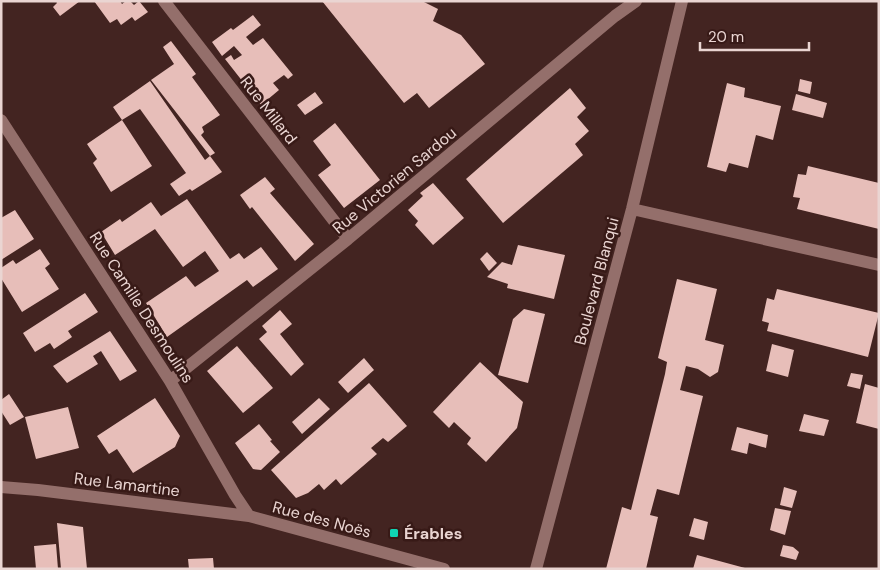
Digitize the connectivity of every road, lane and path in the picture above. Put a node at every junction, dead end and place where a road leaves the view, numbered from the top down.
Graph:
1 (164, 1) edge
2 (636, 1) edge
3 (682, 1) edge
4 (1, 120) edge
5 (632, 209) junction
6 (348, 239) junction
7 (879, 265) edge
8 (170, 380) junction
9 (1, 487) edge
10 (249, 516) junction
11 (444, 569) edge
12 (536, 569) edge

1 - 6 street, Rue Millard
2 - 6 street, Rue Victorien Sardou
3 - 5 street, Boulevard Blanqui
4 - 8 street, Rue Camille Desmoulins
5 - 7 street
5 - 12 street, Boulevard Blanqui
6 - 8 street, Rue Victorien Sardou
8 - 10 street, Rue Camille Desmoulins
9 - 10 street, Rue Lamartine
10 - 11 street, Rue des Noës

